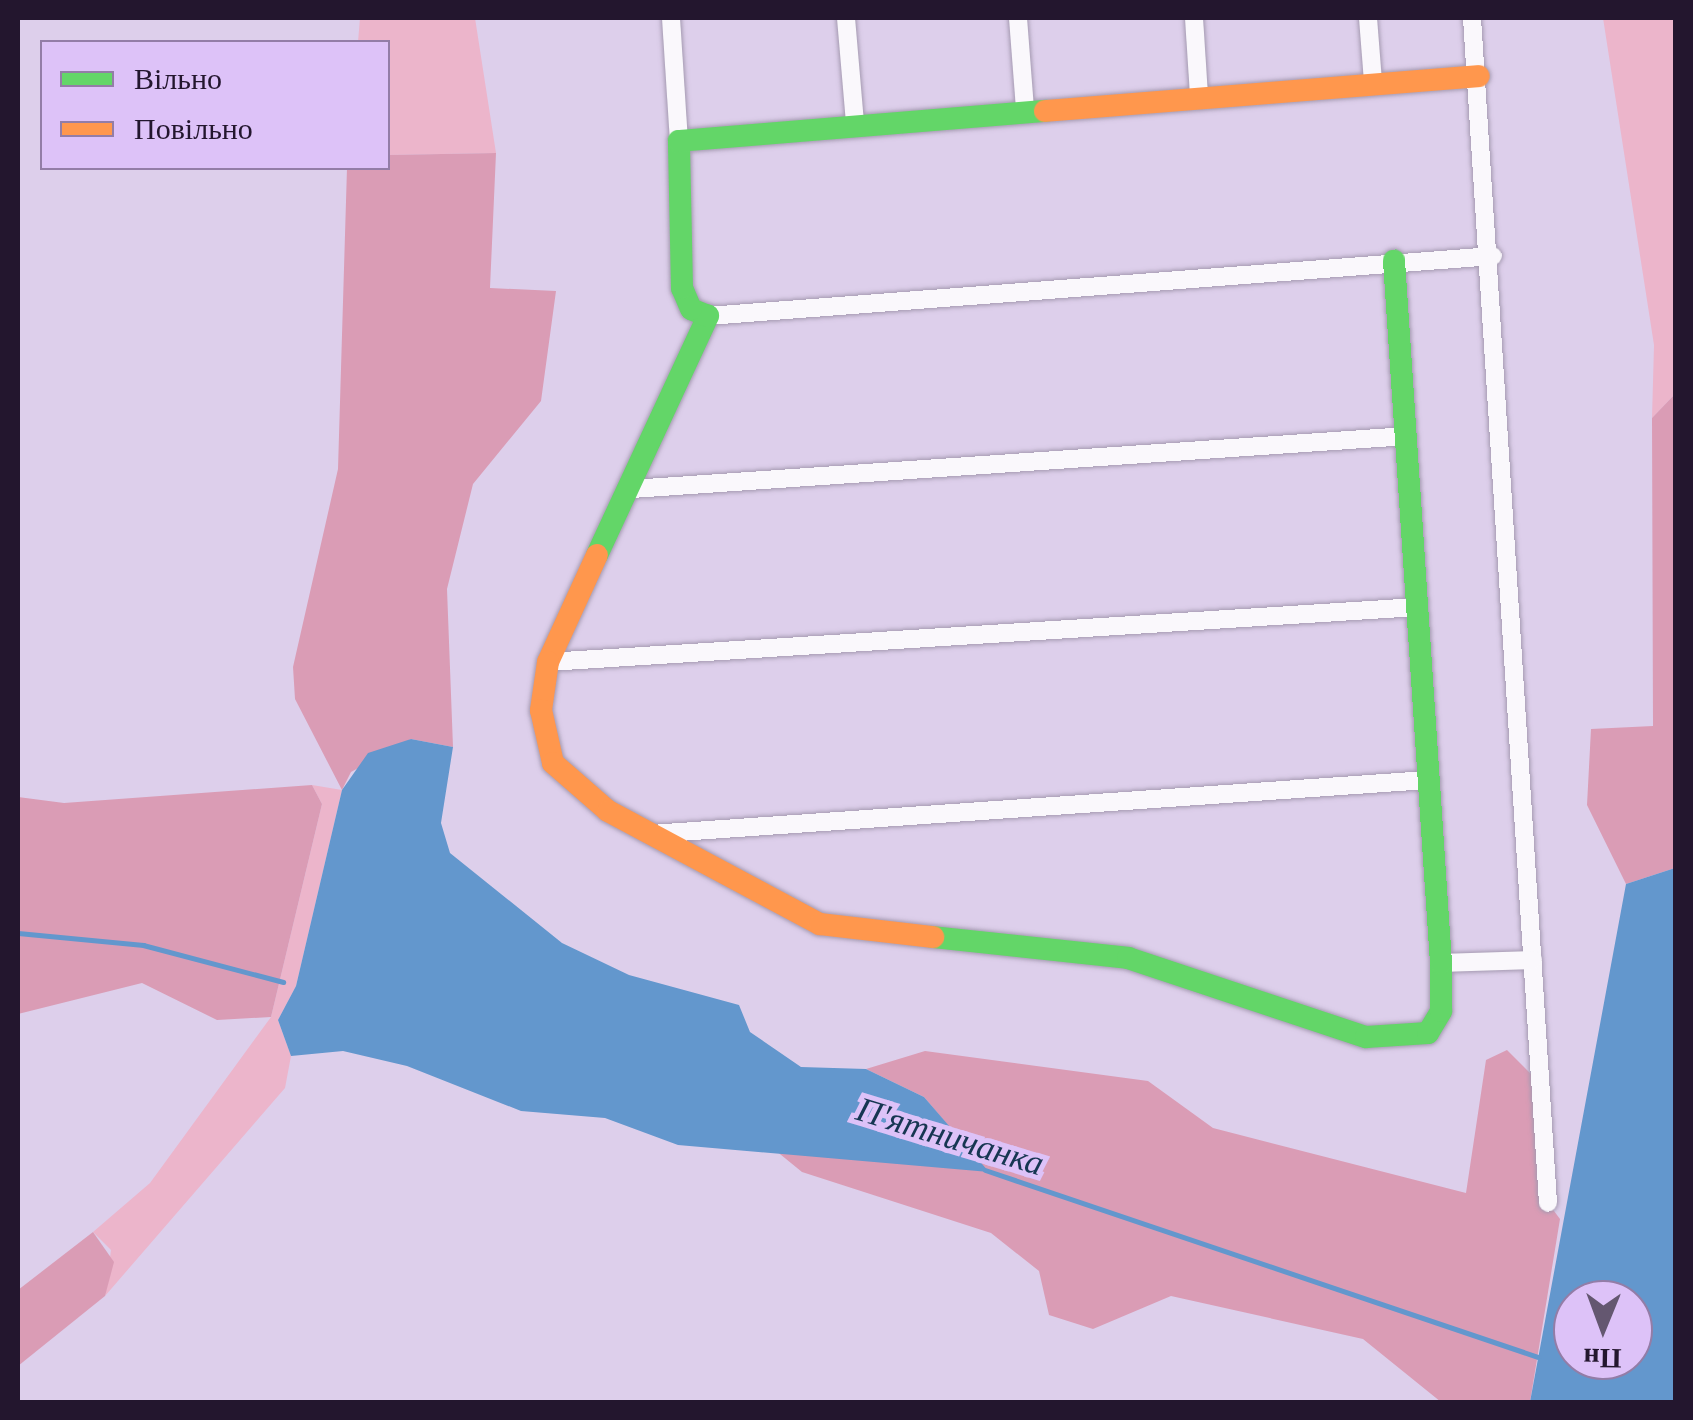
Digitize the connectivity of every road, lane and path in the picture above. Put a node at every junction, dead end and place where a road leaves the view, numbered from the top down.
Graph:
1 (671, 18) edge
2 (846, 18) edge
3 (1018, 18) edge
4 (1194, 18) edge
5 (1368, 18) edge
6 (1472, 18) edge
7 (1478, 76) junction
8 (1373, 81) junction
9 (1199, 96) junction
10 (1025, 110) junction
11 (854, 123) junction
12 (679, 141) junction
13 (1492, 256) junction
14 (1394, 261) junction
15 (708, 316) junction
16 (1406, 436) junction
17 (632, 489) junction
18 (1418, 607) junction
19 (548, 662) junction
20 (1428, 780) junction
21 (650, 834) junction
22 (1532, 960) junction
23 (1442, 962) junction
24 (1548, 1203) dead end

1 - 12 street
2 - 11 street
3 - 10 street
4 - 9 street
5 - 8 street
6 - 7 street
7 - 8 street
7 - 13 street
8 - 9 street
9 - 10 street
10 - 11 street
11 - 12 street
12 - 15 street
13 - 14 street
13 - 22 street
14 - 15 street
14 - 16 street
15 - 17 street
16 - 17 street
16 - 18 street
17 - 19 street
18 - 19 street
18 - 20 street
19 - 21 street
20 - 21 street
20 - 23 street
21 - 23 street
22 - 23 street
22 - 24 street

